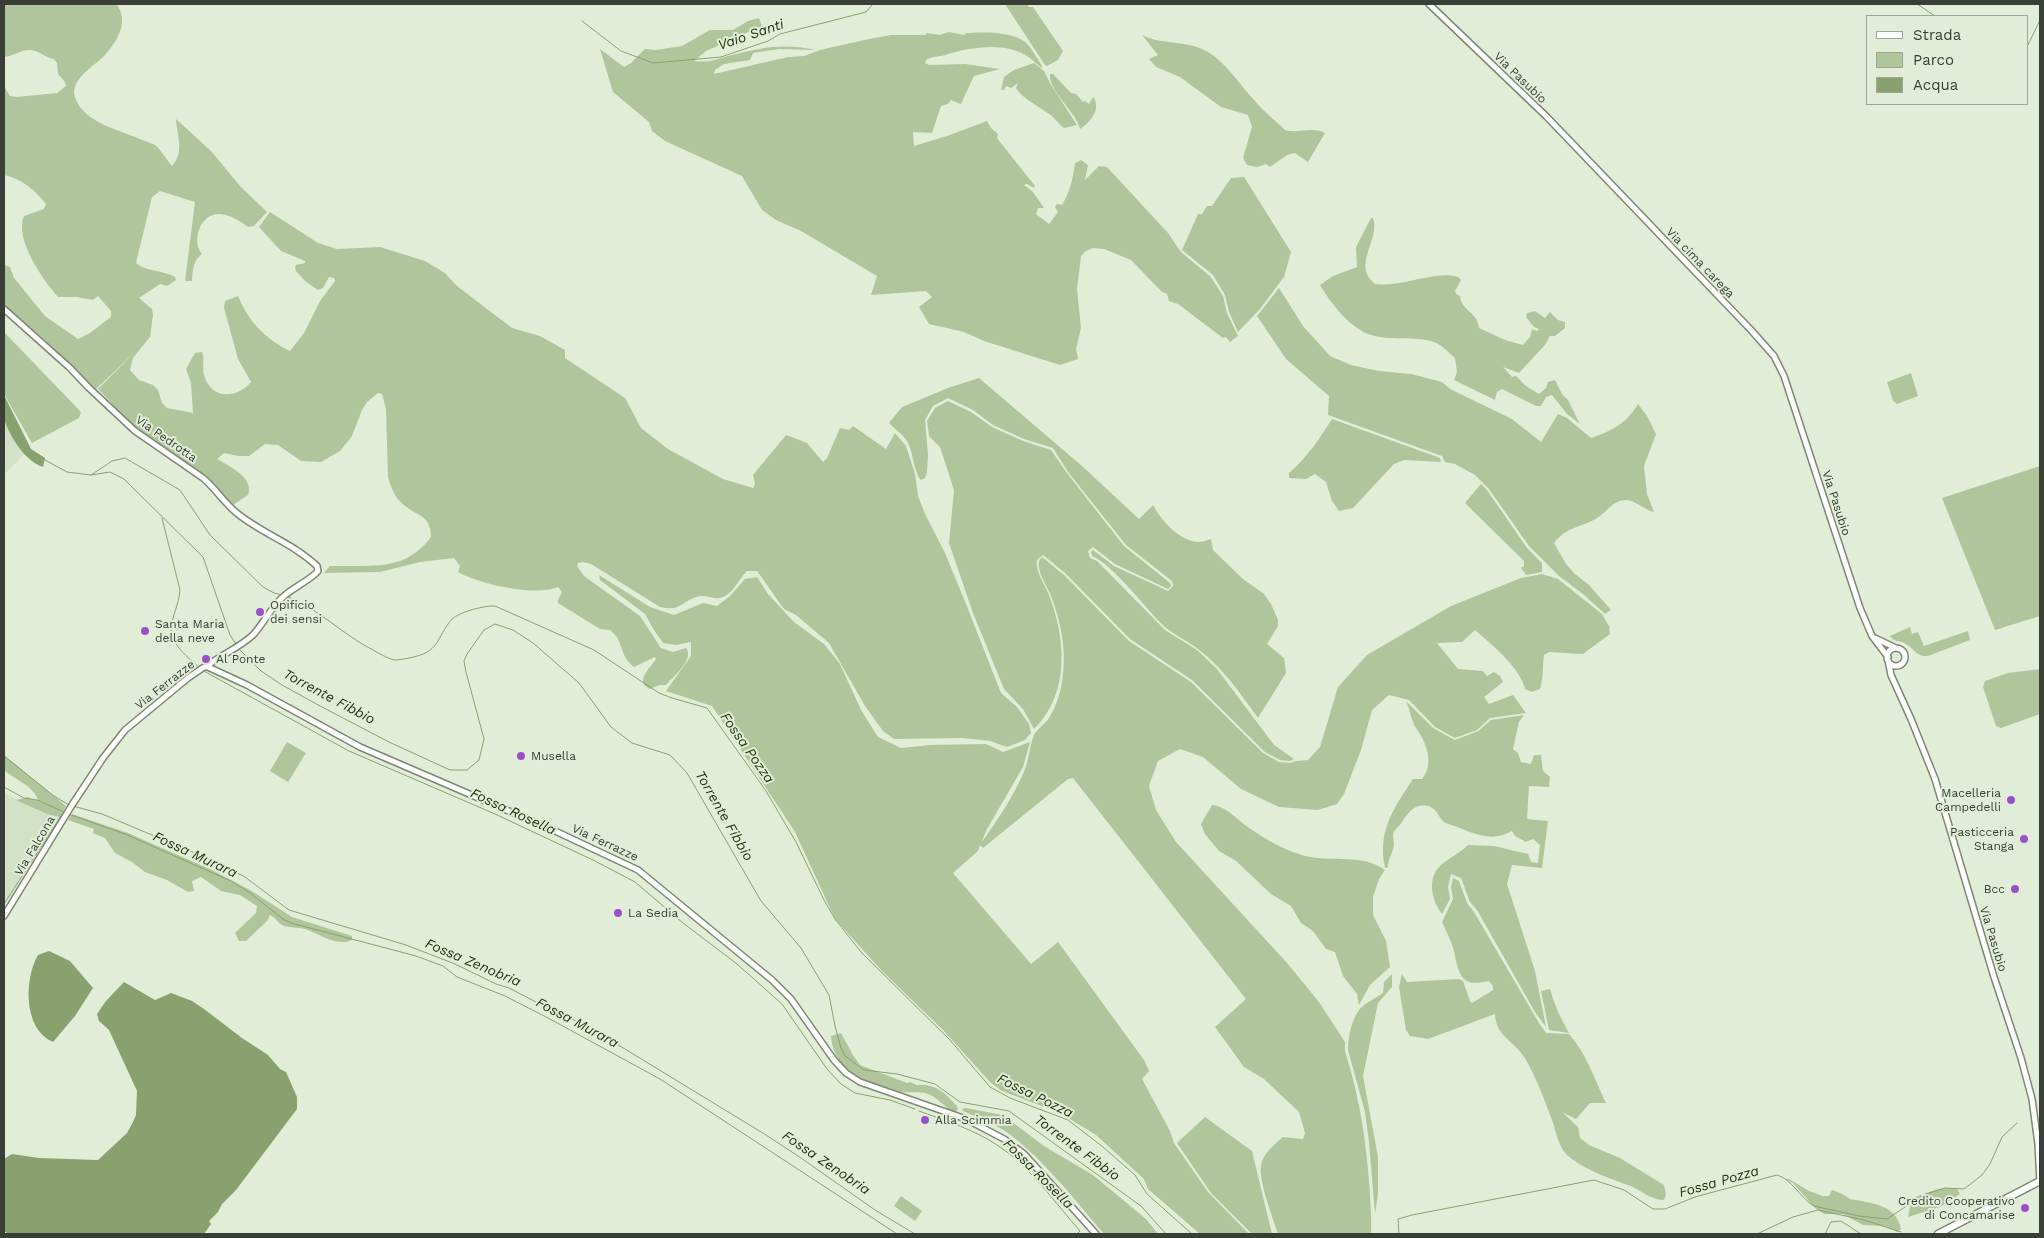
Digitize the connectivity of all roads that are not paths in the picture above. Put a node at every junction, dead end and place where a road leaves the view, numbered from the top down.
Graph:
1 (1429, 4) edge
2 (1595, 169) joint
3 (4, 309) edge
4 (1784, 376) joint
5 (1872, 636) junction
6 (1897, 648) junction
7 (1888, 659) junction
8 (1898, 666) junction
9 (206, 667) junction
10 (1893, 680) junction
11 (69, 811) joint
12 (4, 916) edge
13 (2039, 1144) edge
14 (2040, 1181) edge
15 (1096, 1234) edge
16 (1938, 1234) edge

1 - 2 street, Via Pasubio
2 - 4 street, Via cima carega
3 - 9 street, Via Pedrotta
4 - 5 street, Via Pasubio
5 - 6 street
5 - 7 street, Via Pasubio
6 - 7 street
6 - 8 street
7 - 8 street, Via Pasubio
7 - 10 street, Via Pasubio
8 - 10 street
9 - 11 street, Via Ferrazze
9 - 15 street, Via Ferrazze
10 - 13 street, Via Pasubio
11 - 12 street, Via Falcona
13 - 14 street, Via Pasubio
14 - 16 main road

